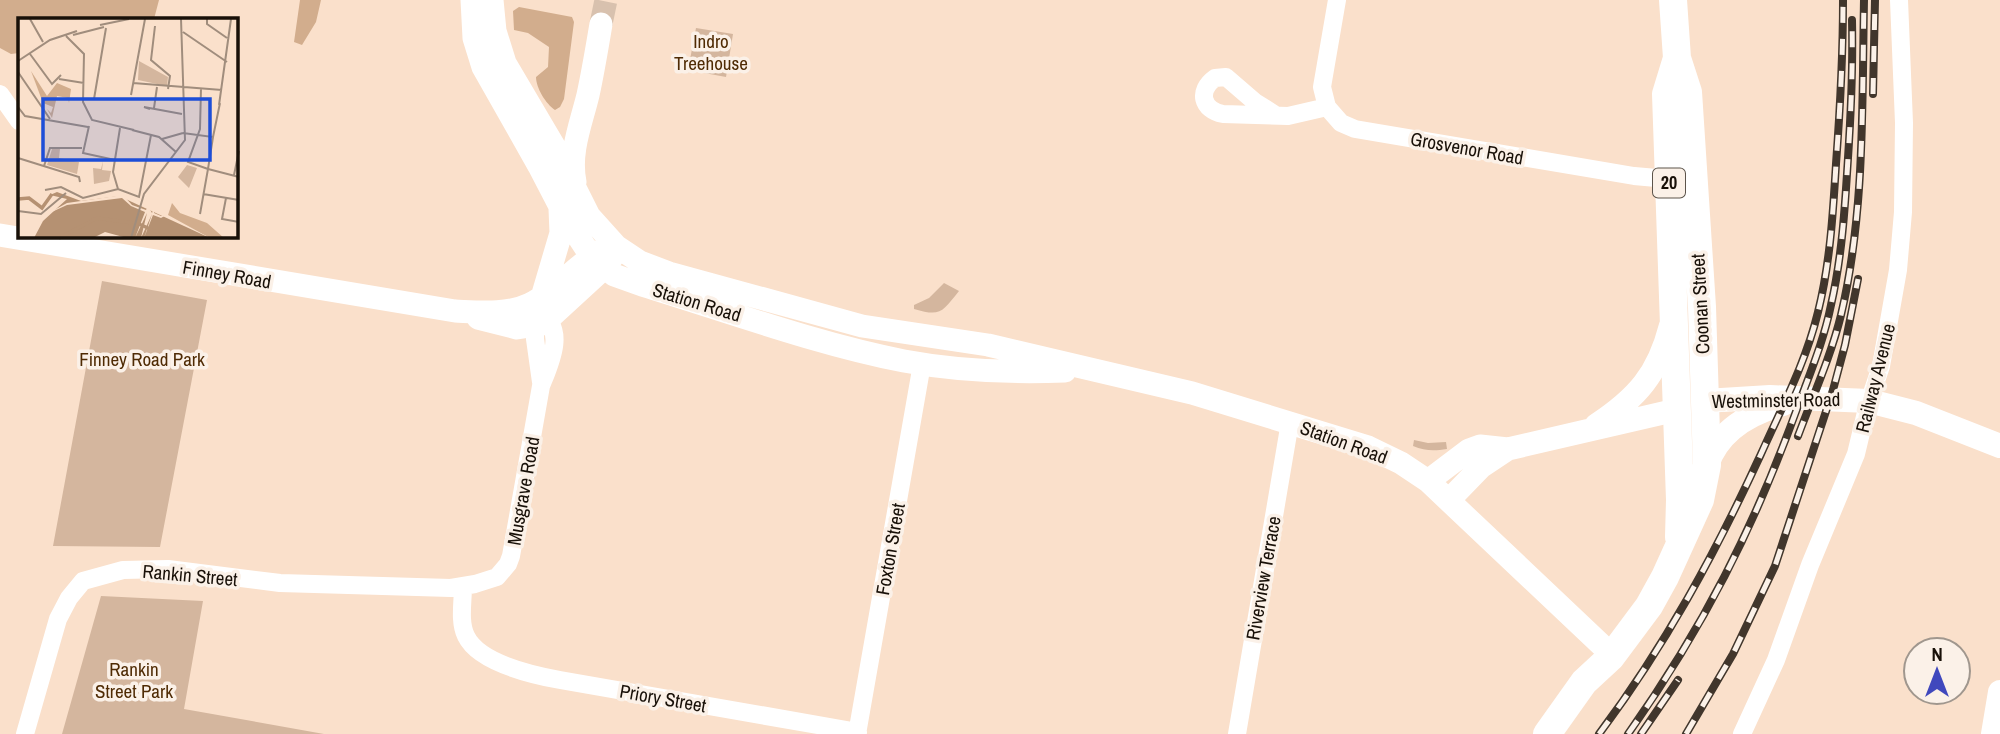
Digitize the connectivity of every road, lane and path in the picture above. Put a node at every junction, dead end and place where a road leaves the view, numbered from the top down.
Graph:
1 (472, 0) edge
2 (492, 0) edge
3 (1337, 0) edge
4 (1674, 0) edge
5 (1899, 0) edge
6 (601, 24) tunnel mouth
7 (1676, 58) junction
8 (0, 94) edge
9 (1327, 107) junction
10 (1274, 114) dead end
11 (18, 120) edge
12 (578, 127) junction
13 (525, 141) junction
14 (554, 146) junction
15 (1668, 179) junction
16 (577, 190) junction
17 (559, 206) junction
18 (0, 235) edge
19 (18, 237) edge
20 (32, 238) edge
21 (75, 242) edge
22 (615, 245) junction
23 (598, 262) junction
24 (455, 311) junction
25 (540, 311) junction
26 (1672, 311) junction
27 (927, 337) junction
28 (988, 345) junction
29 (922, 364) junction
30 (983, 370) junction
31 (1092, 371) junction
32 (1860, 400) junction
33 (1705, 401) junction
34 (1767, 403) junction
35 (1676, 410) junction
36 (1290, 422) junction
37 (1585, 432) junction
38 (2000, 446) edge
39 (1508, 449) junction
40 (1707, 465) junction
41 (1428, 481) junction
42 (1448, 500) junction
43 (1679, 547) junction
44 (463, 586) junction
45 (1611, 656) junction
46 (2000, 691) edge
47 (858, 733) edge
48 (25, 734) edge
49 (1237, 734) edge
50 (1547, 734) edge
51 (1568, 734) edge
52 (1742, 734) edge
53 (1993, 734) edge

1 - 13 street, Station Road
2 - 14 street, Station Road
3 - 9 street
4 - 7 main road, Coonan Street / 20
5 - 32 street, Railway Avenue
6 - 12 street
7 - 15 main road, Coonan Street / 20
7 - 33 main road, Coonan Street / 20
8 - 11 street
9 - 10 street
9 - 15 street, Grosvenor Road
12 - 14 street
12 - 16 street
13 - 14 street
13 - 17 street, Station Road
14 - 16 street, Station Road
15 - 26 main road, Coonan Street / 20
16 - 22 street, Station Road
17 - 23 street, Station Road
17 - 25 street
18 - 19 street, Finney Road
20 - 21 street, Finney Road
21 - 24 street, Finney Road
22 - 23 street
22 - 27 street, Station Road
23 - 25 street
23 - 29 street, Station Road
24 - 25 street, Finney Road
24 - 25 street, Finney Road
25 - 44 street, Musgrave Road
26 - 35 main road, Coonan Street / 20
26 - 37 street
27 - 28 street, Station Road
27 - 29 street
28 - 30 street
28 - 31 street, Station Road
29 - 30 street, Station Road
29 - 47 street, Foxton Street
30 - 31 street, Station Road
31 - 36 street, Station Road
32 - 34 main road, Westminster Road
32 - 38 main road, Westminster Road
32 - 52 street, Railway Avenue
33 - 34 main road, Westminster Road
33 - 35 main road, Westminster Road
33 - 40 main road, Coonan Street / 20
34 - 40 main road
35 - 37 street, Westminster Road
35 - 43 main road, Coonan Street / 20
36 - 41 street, Station Road
36 - 49 street, Riverview Terrace
37 - 39 street, Westminster Road
39 - 41 street, Westminster Road
39 - 42 street, Westminster Road
40 - 43 main road, Coonan Street / 20
41 - 42 street, Station Road
42 - 45 street, Station Road
43 - 45 main road, Coonan Street / 20
44 - 47 street, Priory Street
44 - 48 street, Rankin Street
45 - 50 main road, Coonan Street / 20
45 - 51 main road, Coonan Street / 20
46 - 53 main road

